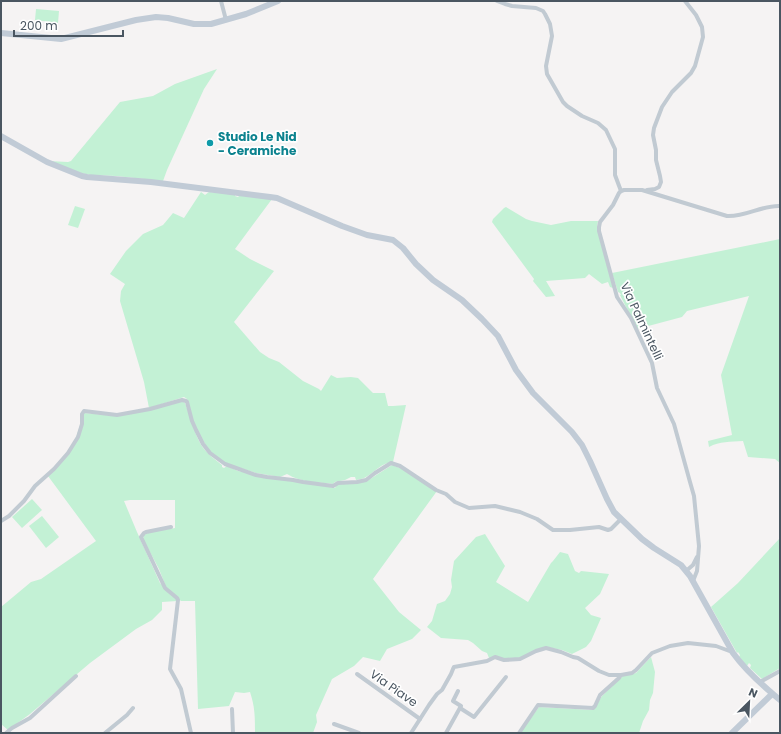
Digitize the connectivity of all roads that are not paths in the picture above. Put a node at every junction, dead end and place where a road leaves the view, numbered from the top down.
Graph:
1 (221, 1) edge
2 (278, 1) edge
3 (497, 1) edge
4 (685, 1) edge
5 (226, 20) junction
6 (1, 33) edge
7 (1, 136) edge
8 (642, 190) junction
9 (621, 191) junction
10 (780, 206) edge
11 (621, 519) junction
12 (1, 521) edge
13 (171, 527) dead end
14 (698, 554) junction
15 (686, 571) junction
16 (693, 581) junction
17 (734, 653) junction
18 (780, 671) edge
19 (356, 674) dead end
20 (621, 675) junction
21 (76, 676) dead end
22 (506, 677) dead end
23 (760, 682) junction
24 (458, 691) dead end
25 (772, 694) junction
26 (780, 700) edge
27 (133, 708) dead end
28 (460, 708) junction
29 (232, 709) dead end
30 (420, 719) junction
31 (334, 724) dead end
32 (349, 731) edge
33 (6, 733) edge
34 (105, 733) edge
35 (191, 733) edge
36 (233, 733) edge
37 (359, 733) edge
38 (411, 733) edge
39 (446, 733) edge
40 (519, 733) edge
41 (732, 733) edge

1 - 5 street
2 - 5 street
3 - 9 street
4 - 8 street
5 - 6 street
7 - 11 street
8 - 9 street
8 - 10 street
9 - 14 street, Via Palmintelli
11 - 12 street
11 - 15 street
13 - 35 street
14 - 15 street
14 - 16 street, Via Palmintelli
15 - 16 street
16 - 17 street
17 - 20 street
17 - 23 street
18 - 23 street
19 - 30 street, Via Piave
20 - 30 street
20 - 40 street
21 - 33 street
22 - 28 street
23 - 25 street
24 - 28 street
25 - 26 street
25 - 41 street
27 - 34 street
28 - 39 street
29 - 36 street
30 - 38 street
31 - 32 street
32 - 37 street

